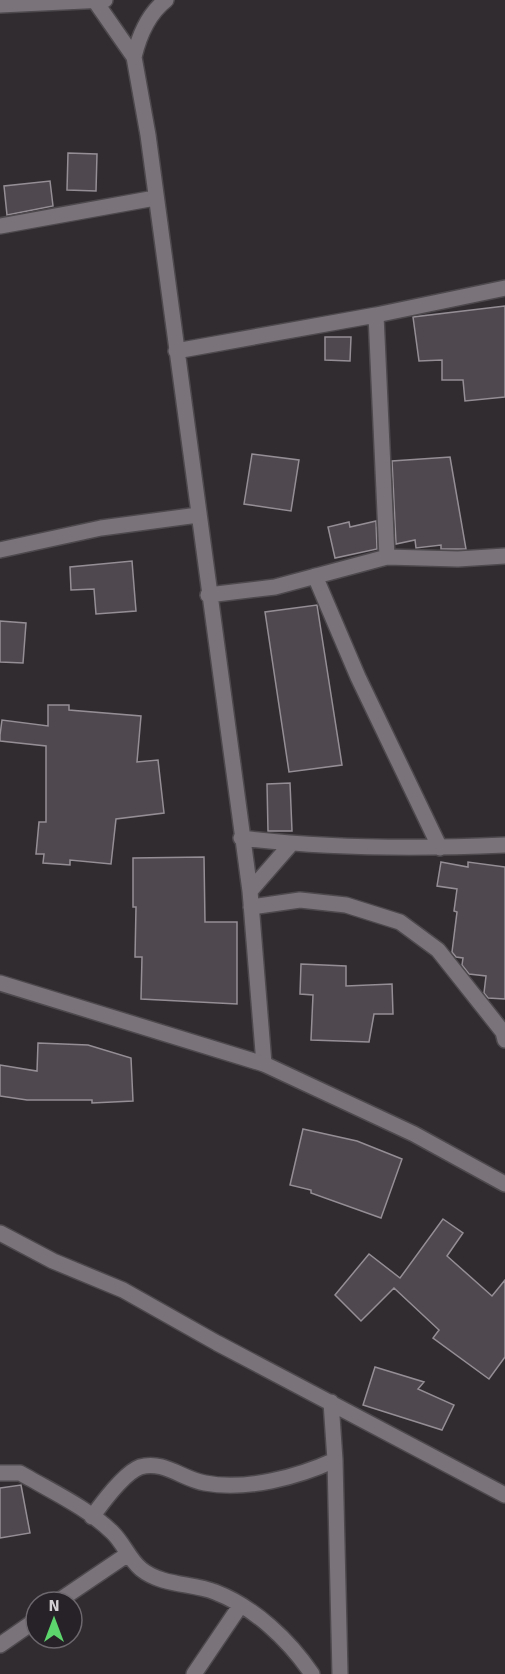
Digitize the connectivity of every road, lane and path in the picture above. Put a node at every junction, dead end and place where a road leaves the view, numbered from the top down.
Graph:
1 (101, 0) edge
2 (166, 0) edge
3 (0, 5) edge
4 (134, 57) junction
5 (155, 198) junction
6 (0, 226) edge
7 (505, 288) edge
8 (376, 315) junction
9 (176, 351) junction
10 (198, 515) junction
11 (0, 550) edge
12 (505, 556) edge
13 (387, 557) junction
14 (315, 576) junction
15 (208, 595) junction
16 (241, 837) junction
17 (291, 844) junction
18 (505, 845) edge
19 (440, 848) junction
20 (251, 899) junction
21 (0, 983) edge
22 (505, 1040) edge
23 (264, 1064) junction
24 (505, 1184) edge
25 (0, 1233) edge
26 (331, 1402) junction
27 (335, 1460) junction
28 (0, 1473) edge
29 (505, 1495) edge
30 (92, 1517) junction
31 (128, 1554) junction
32 (75, 1590) edge
33 (240, 1606) junction
34 (24, 1628) edge
35 (0, 1645) edge
36 (194, 1674) edge
37 (312, 1674) edge
38 (340, 1674) edge

1 - 3 street
1 - 4 street
2 - 4 street
4 - 5 street
5 - 6 street
5 - 9 street
7 - 8 street
8 - 9 street
8 - 13 street
9 - 10 street
10 - 11 street
10 - 15 street
12 - 13 street
13 - 14 street
14 - 15 street
14 - 19 street
15 - 16 street
16 - 17 street
16 - 20 street
17 - 19 street
17 - 20 street
18 - 19 street
20 - 22 street
20 - 23 street
21 - 23 street
23 - 24 street
25 - 26 street
26 - 27 street
26 - 29 street
27 - 30 street
27 - 38 street
28 - 30 street
30 - 31 street
31 - 32 street
31 - 33 street
33 - 36 street
33 - 37 street
34 - 35 street

